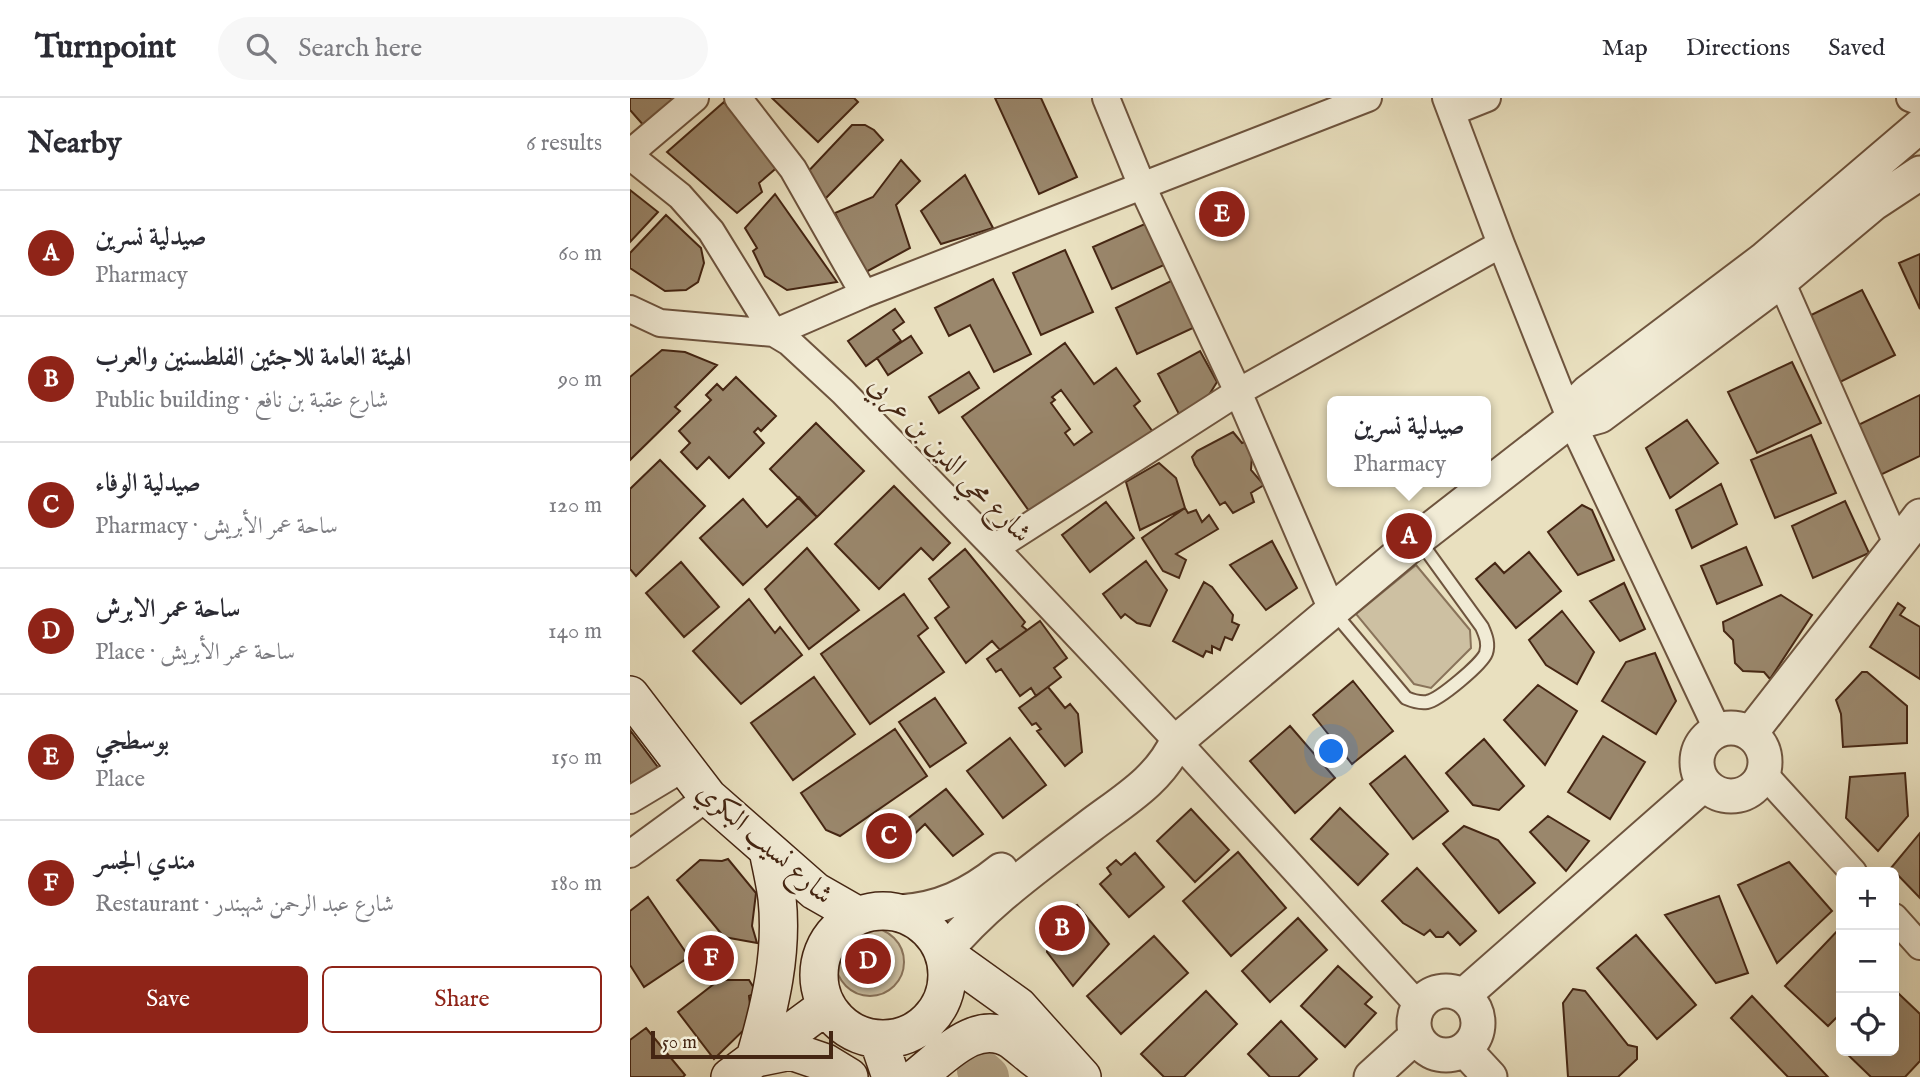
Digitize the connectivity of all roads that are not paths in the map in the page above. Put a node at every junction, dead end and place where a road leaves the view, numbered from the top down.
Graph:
1 (695, 98) edge
2 (738, 98) edge
3 (1106, 98) edge
4 (1368, 98) edge
5 (1487, 98) edge
6 (1910, 98) edge
7 (1920, 102) edge
8 (1449, 105) edge
9 (1920, 126) edge
10 (630, 154) edge
11 (1920, 173) edge
12 (1880, 180) junction
13 (1142, 186) junction
14 (1501, 244) junction
15 (1780, 281) junction
16 (864, 294) junction
17 (630, 309) edge
18 (774, 333) junction
19 (1238, 392) junction
20 (1571, 420) junction
21 (1491, 482) edge
22 (1485, 487) edge
23 (1920, 516) edge
24 (1418, 539) junction
25 (1898, 546) junction
26 (995, 548) junction
27 (1332, 610) junction
28 (630, 695) edge
29 (1734, 733) junction
30 (1178, 741) junction
31 (685, 767) junction
32 (1763, 773) junction
33 (1704, 784) junction
34 (708, 797) junction
35 (630, 800) edge
36 (768, 850) junction
37 (630, 854) edge
38 (1848, 867) edge
39 (899, 912) junction
40 (857, 915) junction
41 (944, 953) junction
42 (1463, 996) junction
43 (826, 1006) junction
44 (1418, 1021) junction
45 (878, 1039) junction
46 (1465, 1050) junction
47 (742, 1068) edge
48 (849, 1077) edge
49 (891, 1077) edge
50 (917, 1077) edge
51 (1068, 1077) edge
52 (1082, 1077) edge
53 (1371, 1077) edge
54 (1490, 1077) edge

1 - 10 street
2 - 16 street
3 - 13 street
4 - 13 street
5 - 8 street
6 - 7 street
8 - 14 street
9 - 12 street
10 - 18 street
11 - 12 street
12 - 15 street
12 - 20 street
13 - 16 street
13 - 19 street
14 - 19 street
14 - 20 street
15 - 20 street
15 - 25 street
16 - 18 street
17 - 18 street
18 - 26 street, شارع محي الدين بن عربي
19 - 26 street
19 - 27 street
20 - 21 street
20 - 29 street
22 - 24 street
23 - 25 street
24 - 27 street
24 - 27 lane
25 - 29 street
26 - 30 street, شارع محي الدين بن عربي
27 - 30 street
28 - 31 main road, شارع نسيب البكري
29 - 32 street
29 - 33 street
30 - 39 street
30 - 41 street
30 - 44 street, شارع محي الدين بن عربي
31 - 34 main road, شارع نسيب البكري
31 - 35 street
32 - 33 street
32 - 38 street
33 - 42 street
34 - 36 main road, شارع نسيب البكري
34 - 37 street
36 - 40 main road, شارع نسيب البكري
36 - 47 main road
39 - 40 main road
39 - 41 main road
40 - 43 main road
41 - 45 main road
41 - 52 main road
42 - 44 street
42 - 46 street
43 - 45 main road
43 - 47 main road
44 - 46 street
44 - 53 street
45 - 49 main road
46 - 54 street
47 - 48 main road
50 - 51 main road

